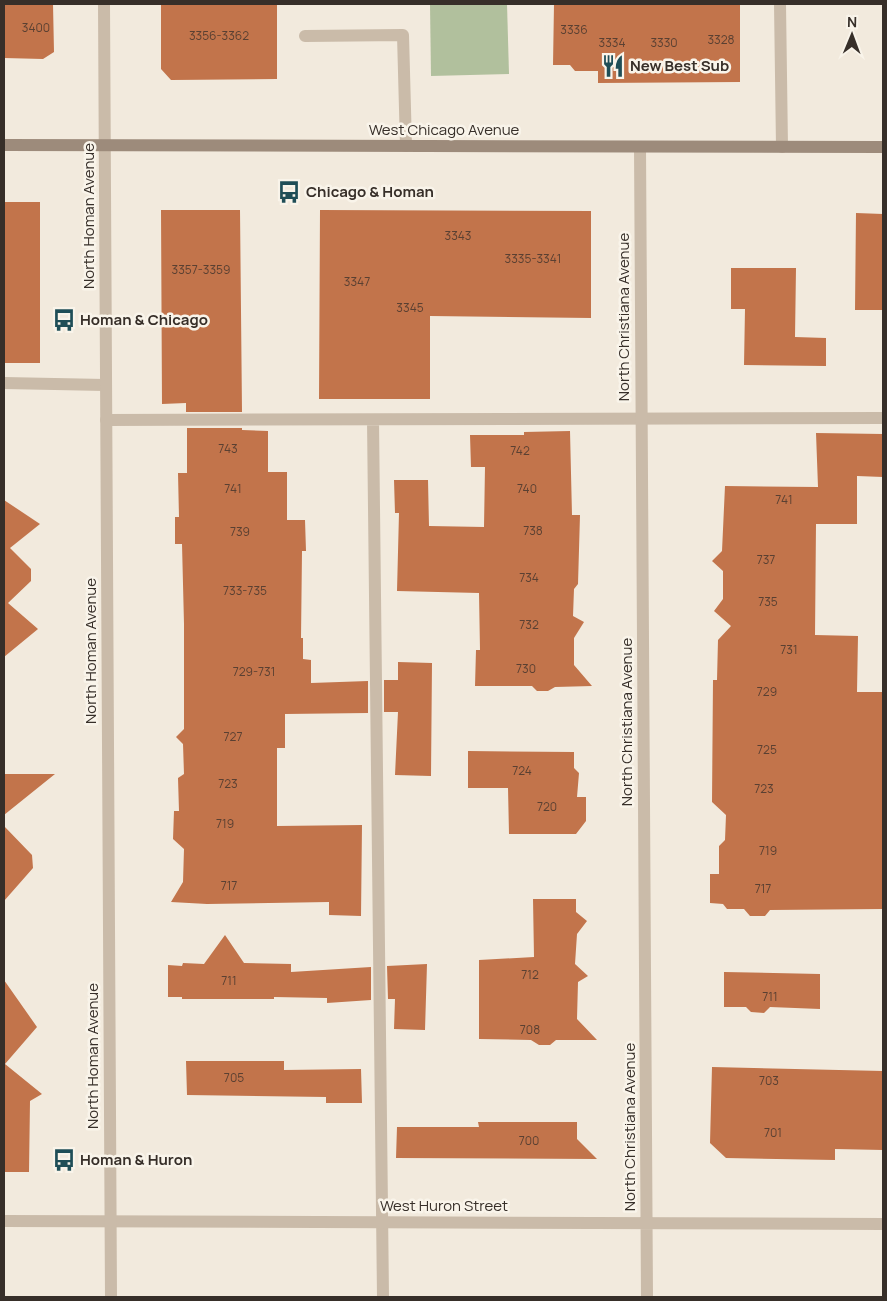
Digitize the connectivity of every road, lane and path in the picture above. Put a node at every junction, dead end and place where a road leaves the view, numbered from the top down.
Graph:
1 (104, 4) edge
2 (780, 4) edge
3 (305, 36) dead end
4 (4, 145) edge
5 (105, 145) junction
6 (406, 146) junction
7 (640, 147) junction
8 (782, 147) junction
9 (883, 147) edge
10 (4, 383) edge
11 (105, 385) junction
12 (883, 418) edge
13 (641, 419) junction
14 (106, 420) junction
15 (373, 420) junction
16 (4, 1221) edge
17 (110, 1221) junction
18 (383, 1222) junction
19 (647, 1223) junction
20 (883, 1224) edge
21 (111, 1297) edge
22 (383, 1297) edge
23 (647, 1297) edge

1 - 5 street, North Homan Avenue
2 - 8 street
3 - 6 street
4 - 5 main road, West Chicago Avenue
5 - 6 main road, West Chicago Avenue
5 - 11 street, North Homan Avenue
6 - 7 main road, West Chicago Avenue
7 - 8 main road, West Chicago Avenue
7 - 13 street, North Christiana Avenue
8 - 9 main road, West Chicago Avenue
10 - 11 street
11 - 14 street, North Homan Avenue
12 - 13 street
13 - 15 street
13 - 19 street, North Christiana Avenue
14 - 15 street
14 - 17 street, North Homan Avenue
15 - 18 street
16 - 17 street, West Huron Street
17 - 18 street, West Huron Street
17 - 21 street, North Homan Avenue
18 - 19 street, West Huron Street
18 - 22 street
19 - 20 street, West Huron Street
19 - 23 street, North Christiana Avenue

